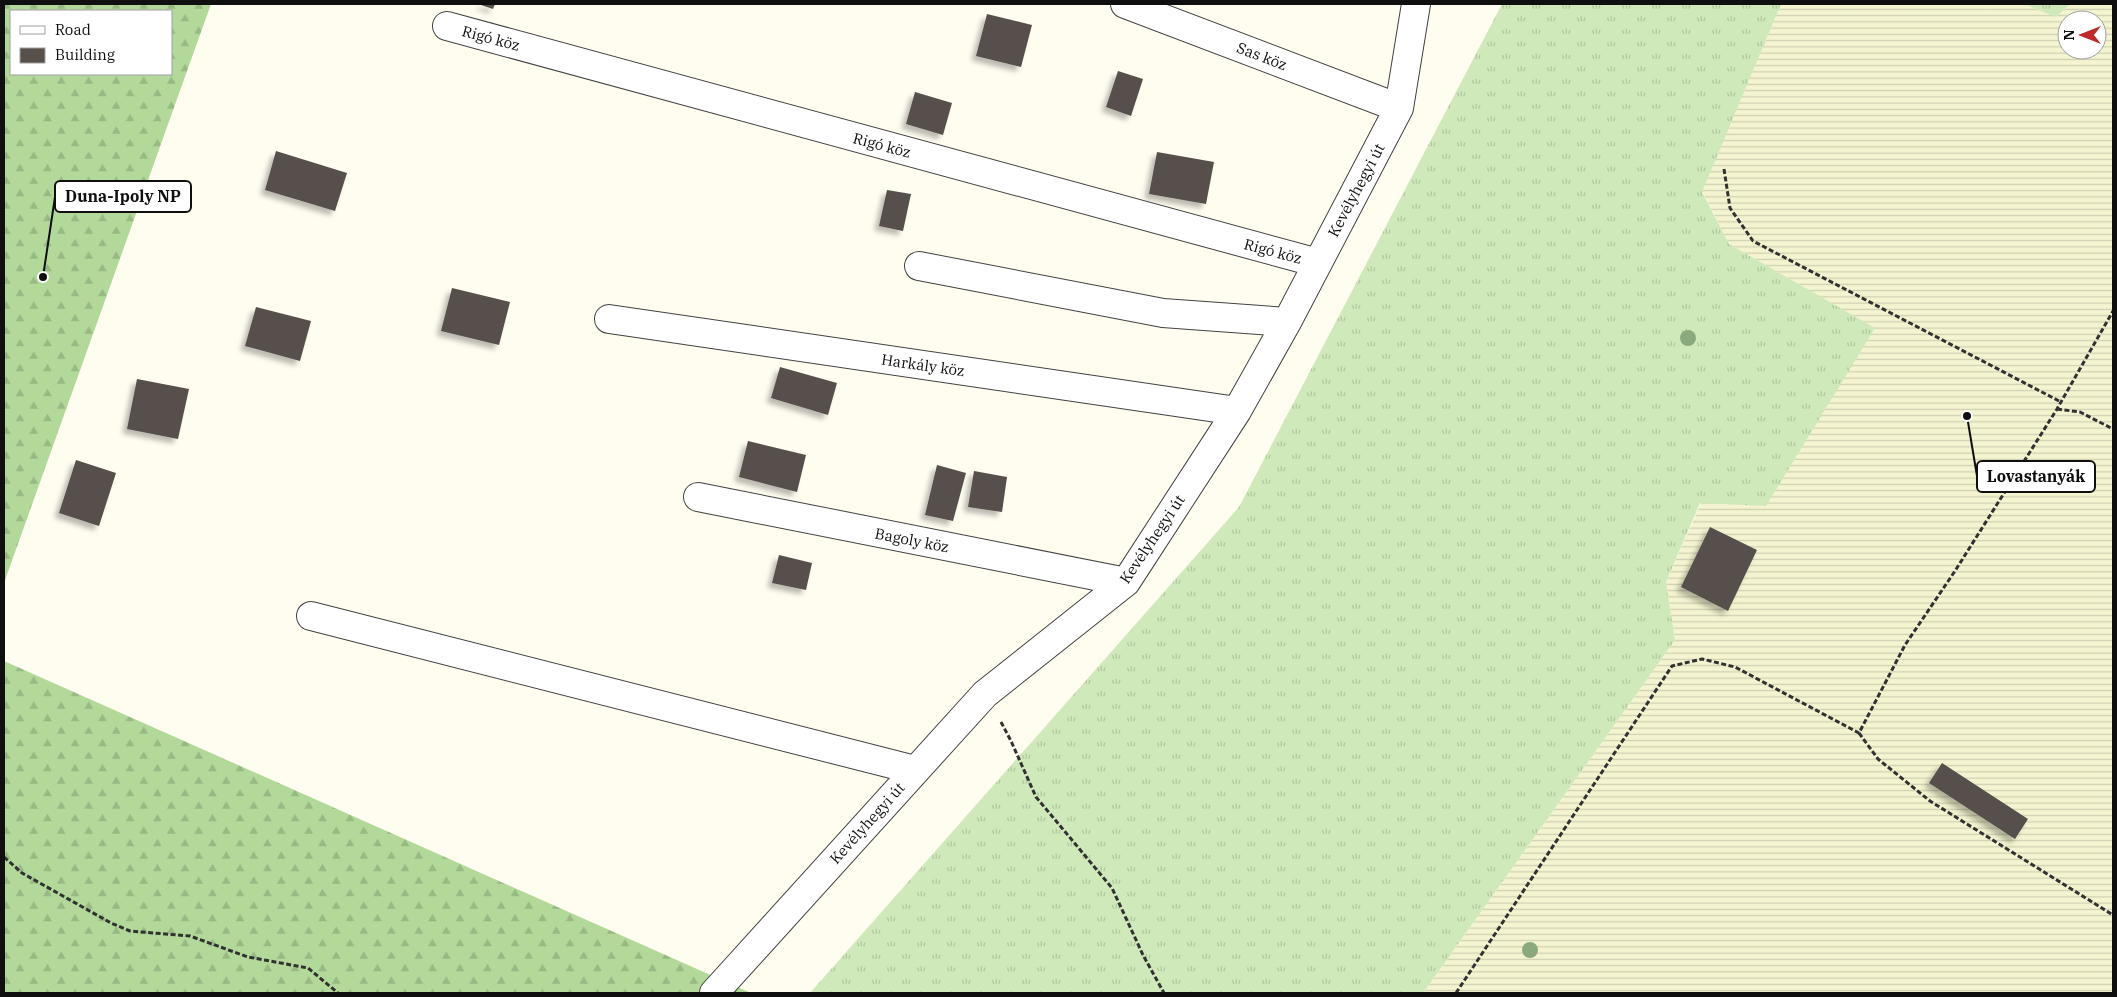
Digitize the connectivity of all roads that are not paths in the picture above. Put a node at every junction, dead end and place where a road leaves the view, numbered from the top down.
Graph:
1 (1125, 4) edge
2 (1416, 4) edge
3 (447, 26) dead end
4 (1399, 108) junction
5 (1318, 263) junction
6 (920, 266) dead end
7 (610, 319) dead end
8 (1288, 322) junction
9 (1237, 410) junction
10 (698, 497) dead end
11 (1126, 582) junction
12 (311, 616) dead end
13 (915, 770) junction
14 (714, 993) edge

1 - 4 street, Sas köz
2 - 4 street, Kevélyhegyi út
3 - 5 street, Rigó köz
4 - 5 street, Kevélyhegyi út
5 - 8 street, Kevélyhegyi út
6 - 8 street
7 - 9 street, Harkály köz
8 - 9 street, Kevélyhegyi út
9 - 11 street, Kevélyhegyi út
10 - 11 street, Bagoly köz
11 - 13 street, Kevélyhegyi út
12 - 13 street
13 - 14 street, Kevélyhegyi út

